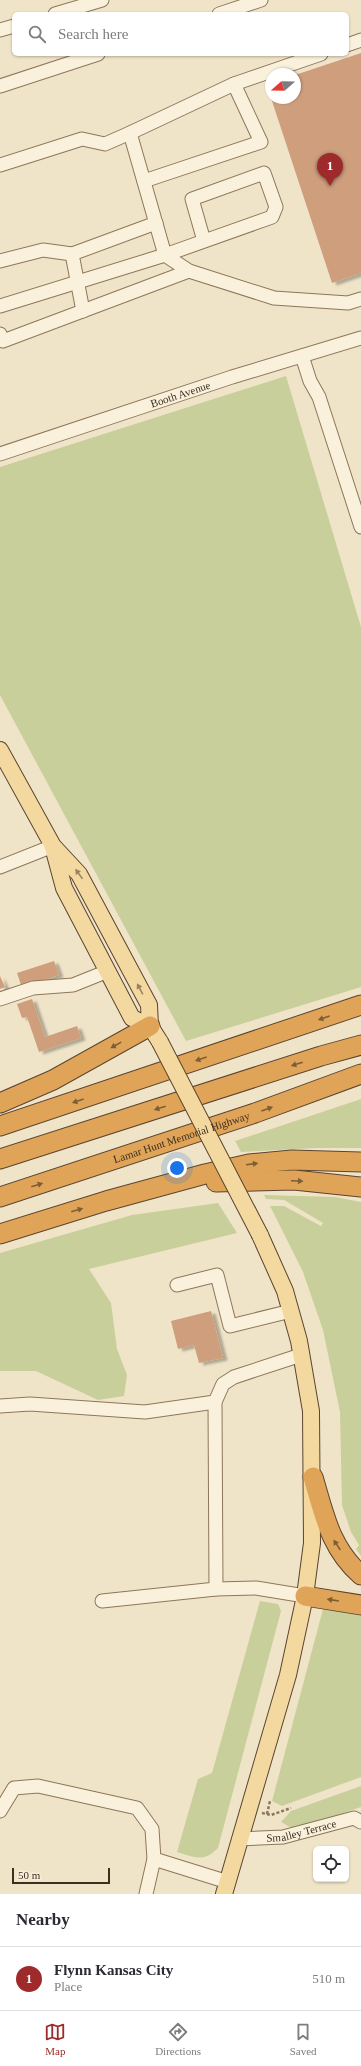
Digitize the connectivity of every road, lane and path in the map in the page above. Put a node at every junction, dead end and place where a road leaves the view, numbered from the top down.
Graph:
1 (102, 0) edge
2 (261, 0) edge
3 (62, 12) edge
4 (225, 12) edge
5 (12, 27) edge
6 (0, 30) edge
7 (361, 40) edge
8 (349, 44) edge
9 (93, 56) edge
10 (315, 56) edge
11 (234, 84) junction
12 (2, 89) edge
13 (130, 133) junction
14 (0, 165) edge
15 (144, 181) junction
16 (156, 223) junction
17 (204, 241) junction
18 (72, 254) junction
19 (165, 255) junction
20 (0, 261) edge
21 (189, 271) junction
22 (77, 282) junction
23 (361, 298) edge
24 (0, 306) edge
25 (83, 311) junction
26 (0, 334) edge
27 (361, 338) edge
28 (302, 356) junction
29 (0, 454) edge
30 (361, 527) edge
31 (0, 750) edge
32 (53, 846) junction
33 (0, 867) edge
34 (108, 971) junction
35 (0, 999) edge
36 (361, 1005) edge
37 (150, 1026) junction
38 (361, 1045) edge
39 (361, 1074) edge
40 (0, 1103) edge
41 (0, 1126) edge
42 (0, 1159) edge
43 (361, 1162) edge
44 (361, 1187) edge
45 (0, 1197) edge
46 (106, 1202) junction
47 (0, 1234) edge
48 (177, 1285) dead end
49 (291, 1311) junction
50 (302, 1355) junction
51 (215, 1402) junction
52 (0, 1406) edge
53 (313, 1477) junction
54 (361, 1575) edge
55 (216, 1589) junction
56 (305, 1596) junction
57 (102, 1601) dead end
58 (361, 1605) edge
59 (270, 1801) dead end
60 (291, 1808) dead end
61 (248, 1810) junction
62 (0, 1811) edge
63 (267, 1814) junction
64 (361, 1822) edge
65 (239, 1839) junction
66 (154, 1859) junction
67 (226, 1888) edge
68 (146, 1894) edge

1 - 3 street
2 - 4 street
5 - 6 street
7 - 8 street
9 - 12 street
10 - 11 street
11 - 13 street
11 - 15 street
13 - 14 street
13 - 15 street
15 - 16 street
16 - 18 street
16 - 19 street
17 - 17 street
17 - 19 street
18 - 20 street
18 - 22 street
19 - 21 street
19 - 22 street
21 - 23 street
21 - 25 street
22 - 24 street
22 - 25 street
25 - 26 street
27 - 28 street, Booth Avenue
28 - 29 street, Booth Avenue
28 - 30 street
31 - 32 main road
32 - 33 street
32 - 34 main road
37 -> 32 main road
34 - 35 street
34 - 37 main road
36 -> 41 highway
37 -> 40 highway
37 - 49 main road, bridge
38 -> 42 highway
45 -> 39 highway, Lamar Hunt Memorial Highway
46 -> 43 highway
46 -> 44 highway
47 -> 46 highway
48 - 49 street
49 - 50 main road
50 - 51 street
50 - 53 main road
51 - 52 street
51 - 55 street
54 -> 53 highway
53 - 56 main road
55 - 56 street
55 - 57 street
58 -> 56 highway
56 - 61 main road
59 - 63 path
60 - 63 path
61 - 63 path
61 - 65 main road
62 - 66 street
64 - 65 street, Smalley Terrace
65 - 67 main road
66 - 67 street
66 - 68 street

